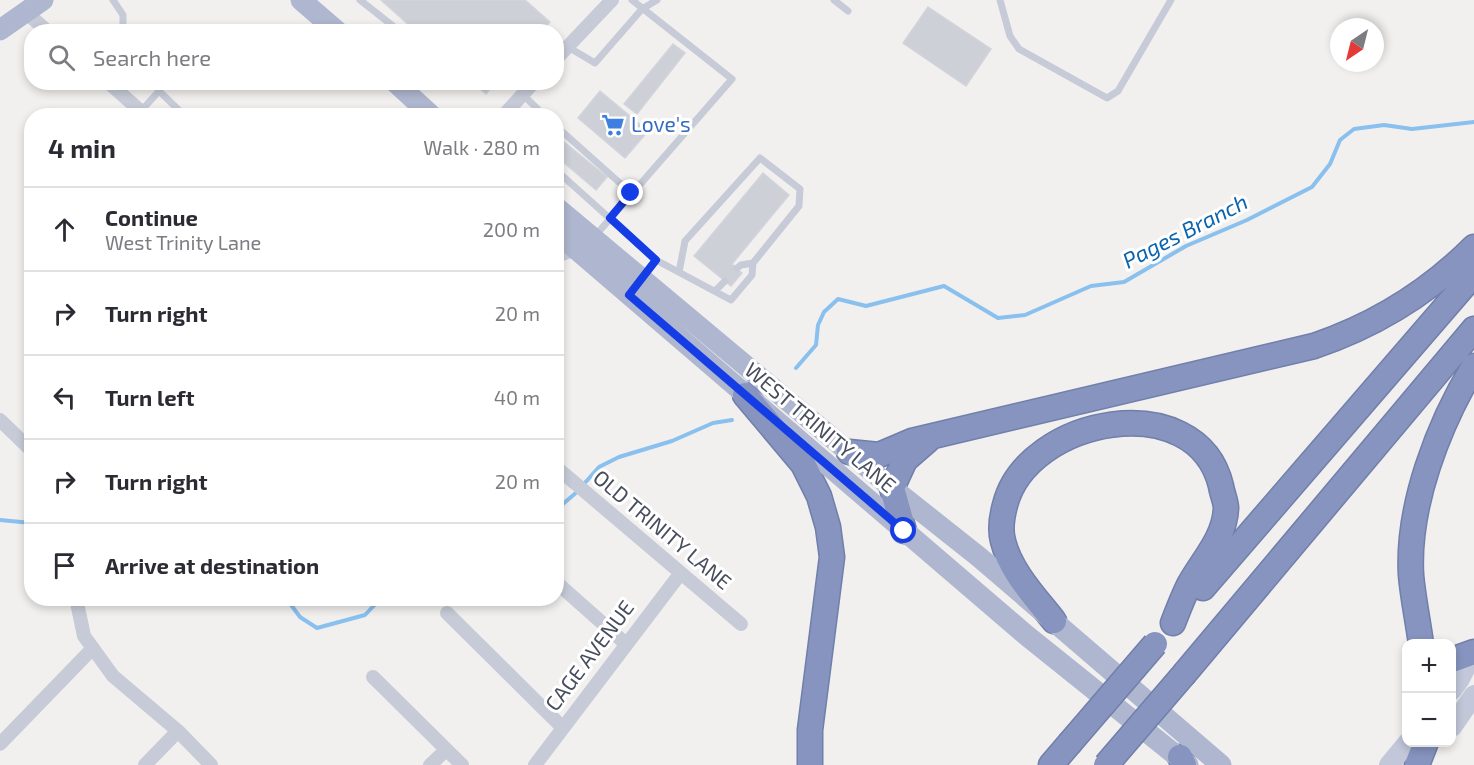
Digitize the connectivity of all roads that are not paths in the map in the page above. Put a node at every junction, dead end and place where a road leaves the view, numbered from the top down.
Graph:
1 (113, 0) edge
2 (360, 0) edge
3 (612, 0) edge
4 (632, 0) edge
5 (657, 0) edge
6 (834, 0) edge
7 (1000, 0) edge
8 (1171, 0) edge
9 (309, 2) edge
10 (35, 6) edge
11 (642, 9) junction
12 (848, 11) dead end
13 (44, 24) edge
14 (123, 24) edge
15 (330, 24) edge
16 (390, 24) edge
17 (0, 30) edge
18 (567, 47) junction
19 (564, 50) edge
20 (117, 90) edge
21 (404, 90) edge
22 (527, 90) edge
23 (159, 91) joint
24 (523, 94) junction
25 (138, 108) edge
26 (147, 108) edge
27 (177, 108) edge
28 (423, 108) edge
29 (510, 108) edge
30 (537, 108) edge
31 (564, 133) edge
32 (564, 177) edge
33 (631, 193) junction
34 (564, 217) edge
35 (610, 218) junction
36 (564, 235) edge
37 (586, 245) junction
38 (1474, 247) edge
39 (564, 256) edge
40 (656, 260) junction
41 (753, 263) junction
42 (737, 268) dead end
43 (679, 272) junction
44 (1474, 274) edge
45 (725, 281) dead end
46 (635, 287) junction
47 (716, 290) junction
48 (1474, 329) edge
49 (1474, 366) edge
50 (745, 395) junction
51 (0, 420) edge
52 (936, 436) junction
53 (24, 443) edge
54 (849, 452) junction
55 (564, 474) edge
56 (892, 488) junction
57 (904, 531) junction
58 (680, 574) junction
59 (564, 589) edge
60 (78, 606) edge
61 (447, 613) dead end
62 (1054, 621) junction
63 (1173, 622) junction
64 (741, 624) dead end
65 (1422, 639) edge
66 (627, 644) junction
67 (93, 648) junction
68 (1474, 651) edge
69 (1456, 658) edge
70 (373, 677) dead end
71 (1456, 683) edge
72 (1474, 695) edge
73 (1456, 721) edge
74 (562, 727) junction
75 (178, 731) junction
76 (1, 740) edge
77 (1404, 747) edge
78 (1434, 747) edge
79 (446, 750) junction
80 (1422, 760) edge
81 (1184, 762) edge
82 (145, 765) edge
83 (212, 765) edge
84 (430, 765) edge
85 (462, 765) edge
86 (535, 765) edge
87 (810, 765) edge
88 (1051, 765) edge
89 (1106, 765) edge
90 (1221, 765) edge
91 (1389, 765) edge

1 - 14 lane
2 - 16 lane
3 - 18 street
4 - 11 lane
5 - 11 lane
6 - 12 lane
7 - 8 lane
9 - 15 main road
10 - 13 street
10 - 17 main road
11 - 18 lane
11 - 33 lane
18 - 19 street
20 - 25 street
21 - 28 main road
22 - 24 street
23 - 26 lane
23 - 27 lane
24 - 29 street
24 - 30 lane
31 - 33 lane
32 - 35 lane
33 - 35 lane
34 - 37 main road, WEST TRINITY LANE
35 - 37 lane
35 - 40 lane
36 - 37 main road, WEST TRINITY LANE
37 - 39 lane
37 - 46 main road, WEST TRINITY LANE
38 - 52 highway
40 - 43 lane
40 - 46 lane
41 - 42 lane
41 - 43 lane
41 - 47 lane
43 - 47 lane
44 - 63 highway
45 - 47 lane
46 - 50 main road, WEST TRINITY LANE
46 - 54 main road, WEST TRINITY LANE
48 - 89 highway, bridge
49 - 65 highway
50 - 57 main road, WEST TRINITY LANE
50 - 87 highway
51 - 53 street
52 - 54 highway
52 - 56 highway
54 - 56 main road, WEST TRINITY LANE
55 - 58 street, OLD TRINITY LANE
56 - 57 highway
56 - 62 main road, WEST TRINITY LANE
57 - 81 main road, WEST TRINITY LANE
58 - 64 street, OLD TRINITY LANE
58 - 66 street, CAGE AVENUE
59 - 66 street
60 - 67 street
61 - 74 street
62 - 63 highway
62 - 90 main road, WEST TRINITY LANE
63 - 88 highway, bridge
66 - 74 street, CAGE AVENUE
67 - 75 street
67 - 76 street
68 - 69 highway
68 - 71 street
70 - 79 street
72 - 73 street
74 - 86 street, CAGE AVENUE
75 - 82 street
75 - 83 street
77 - 91 street
78 - 80 street
79 - 84 street
79 - 85 street

